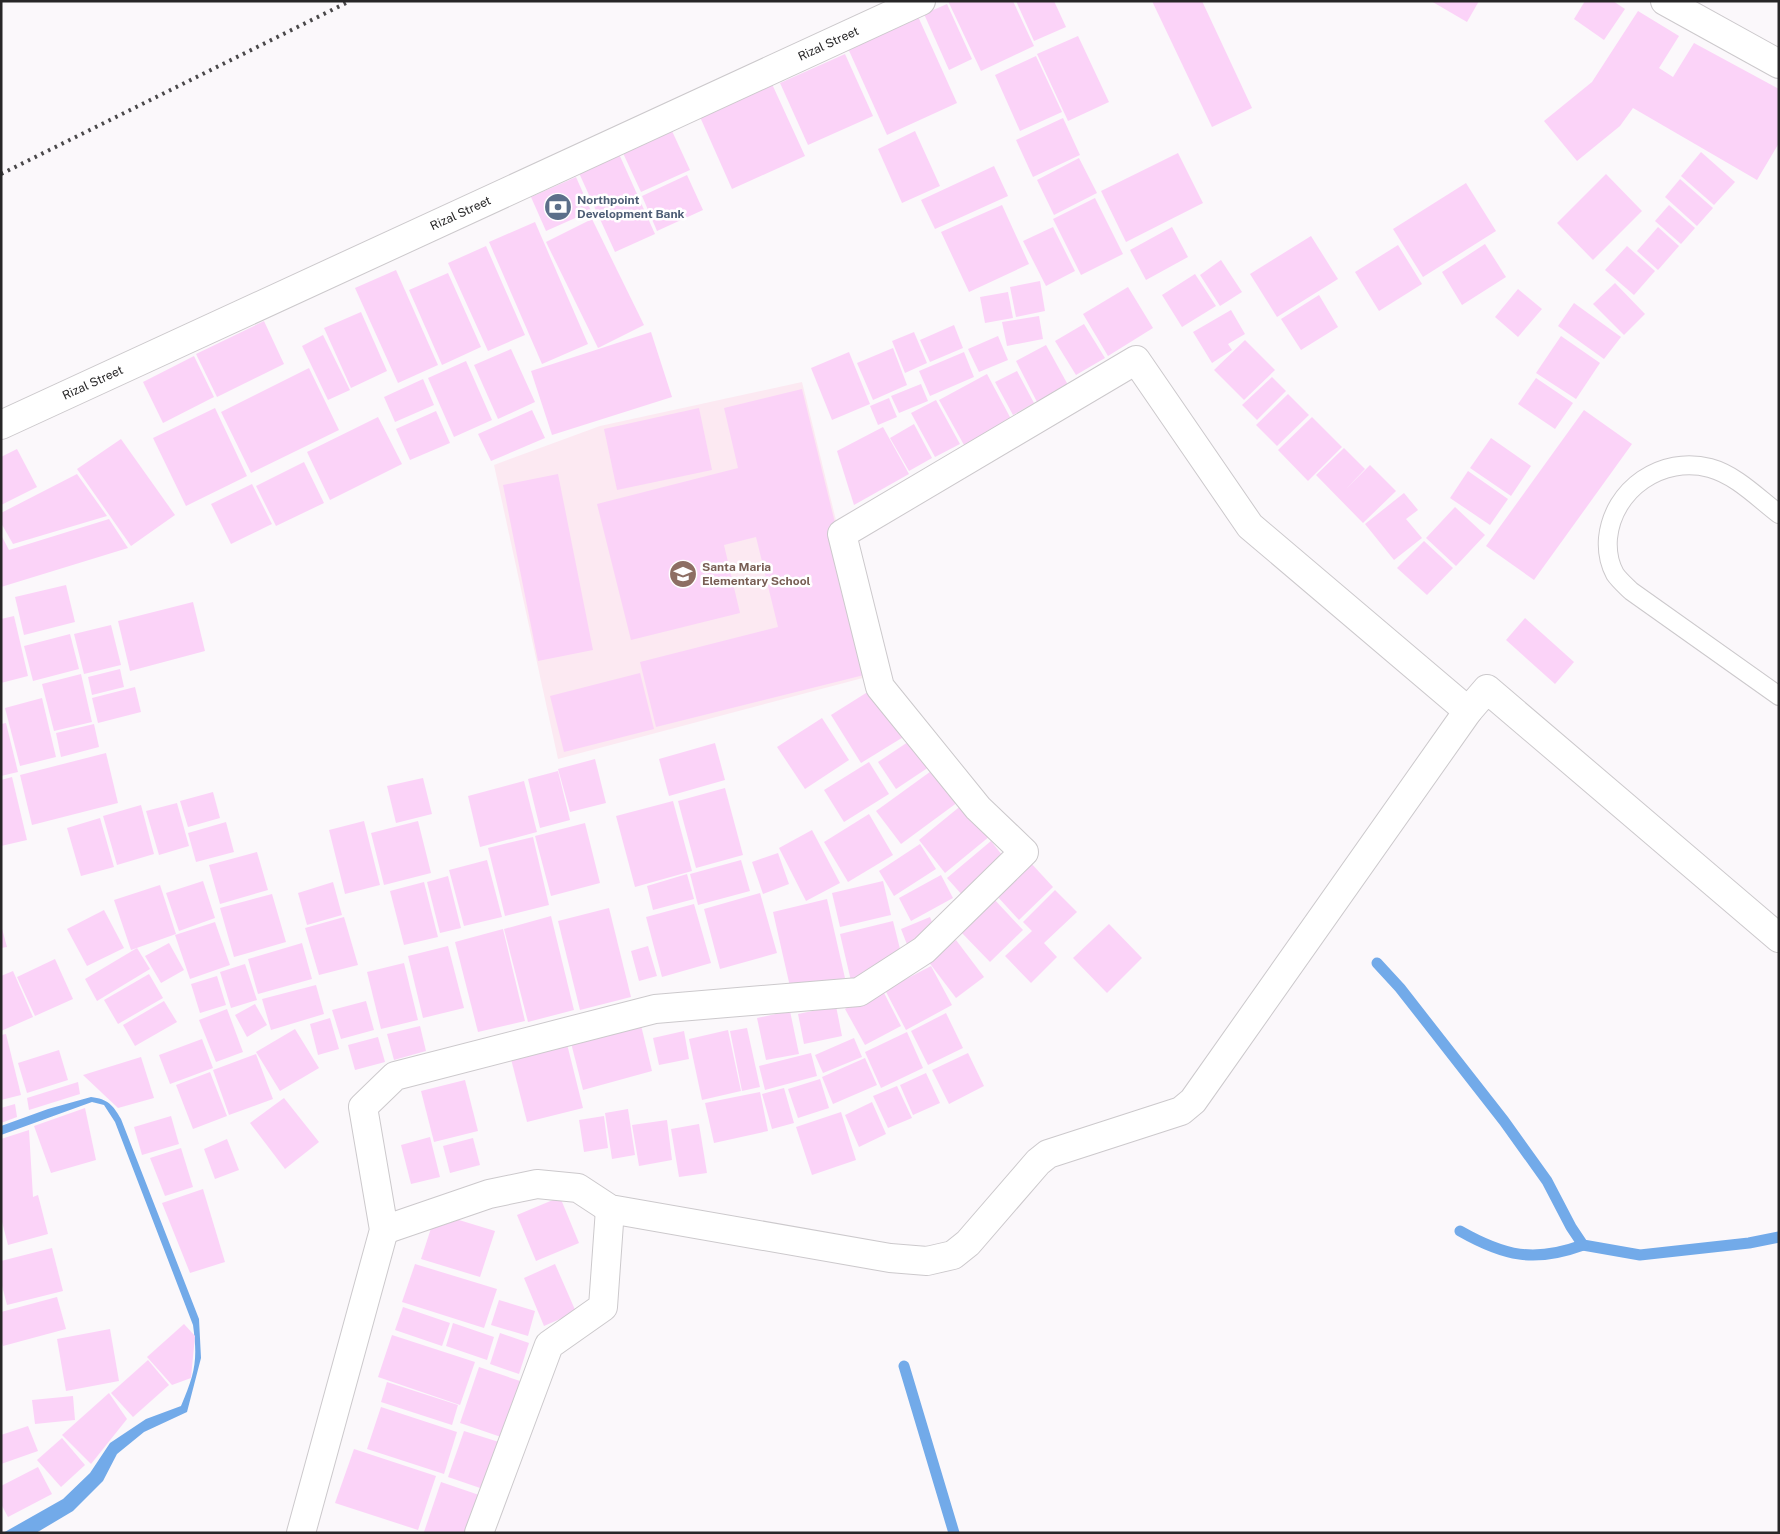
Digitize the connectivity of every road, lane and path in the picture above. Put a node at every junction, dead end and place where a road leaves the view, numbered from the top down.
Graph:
1 (921, 1) edge
2 (1665, 1) edge
3 (1779, 64) edge
4 (1, 425) edge
5 (1779, 514) edge
6 (1779, 696) edge
7 (1468, 711) junction
8 (1779, 938) edge
9 (610, 1209) junction
10 (384, 1230) junction
11 (301, 1533) edge
12 (479, 1533) edge

1 - 4 street, Rizal Street
2 - 3 street
5 - 6 lane
7 - 8 street
7 - 9 street
7 - 10 street
9 - 10 street
9 - 12 street
10 - 11 street

